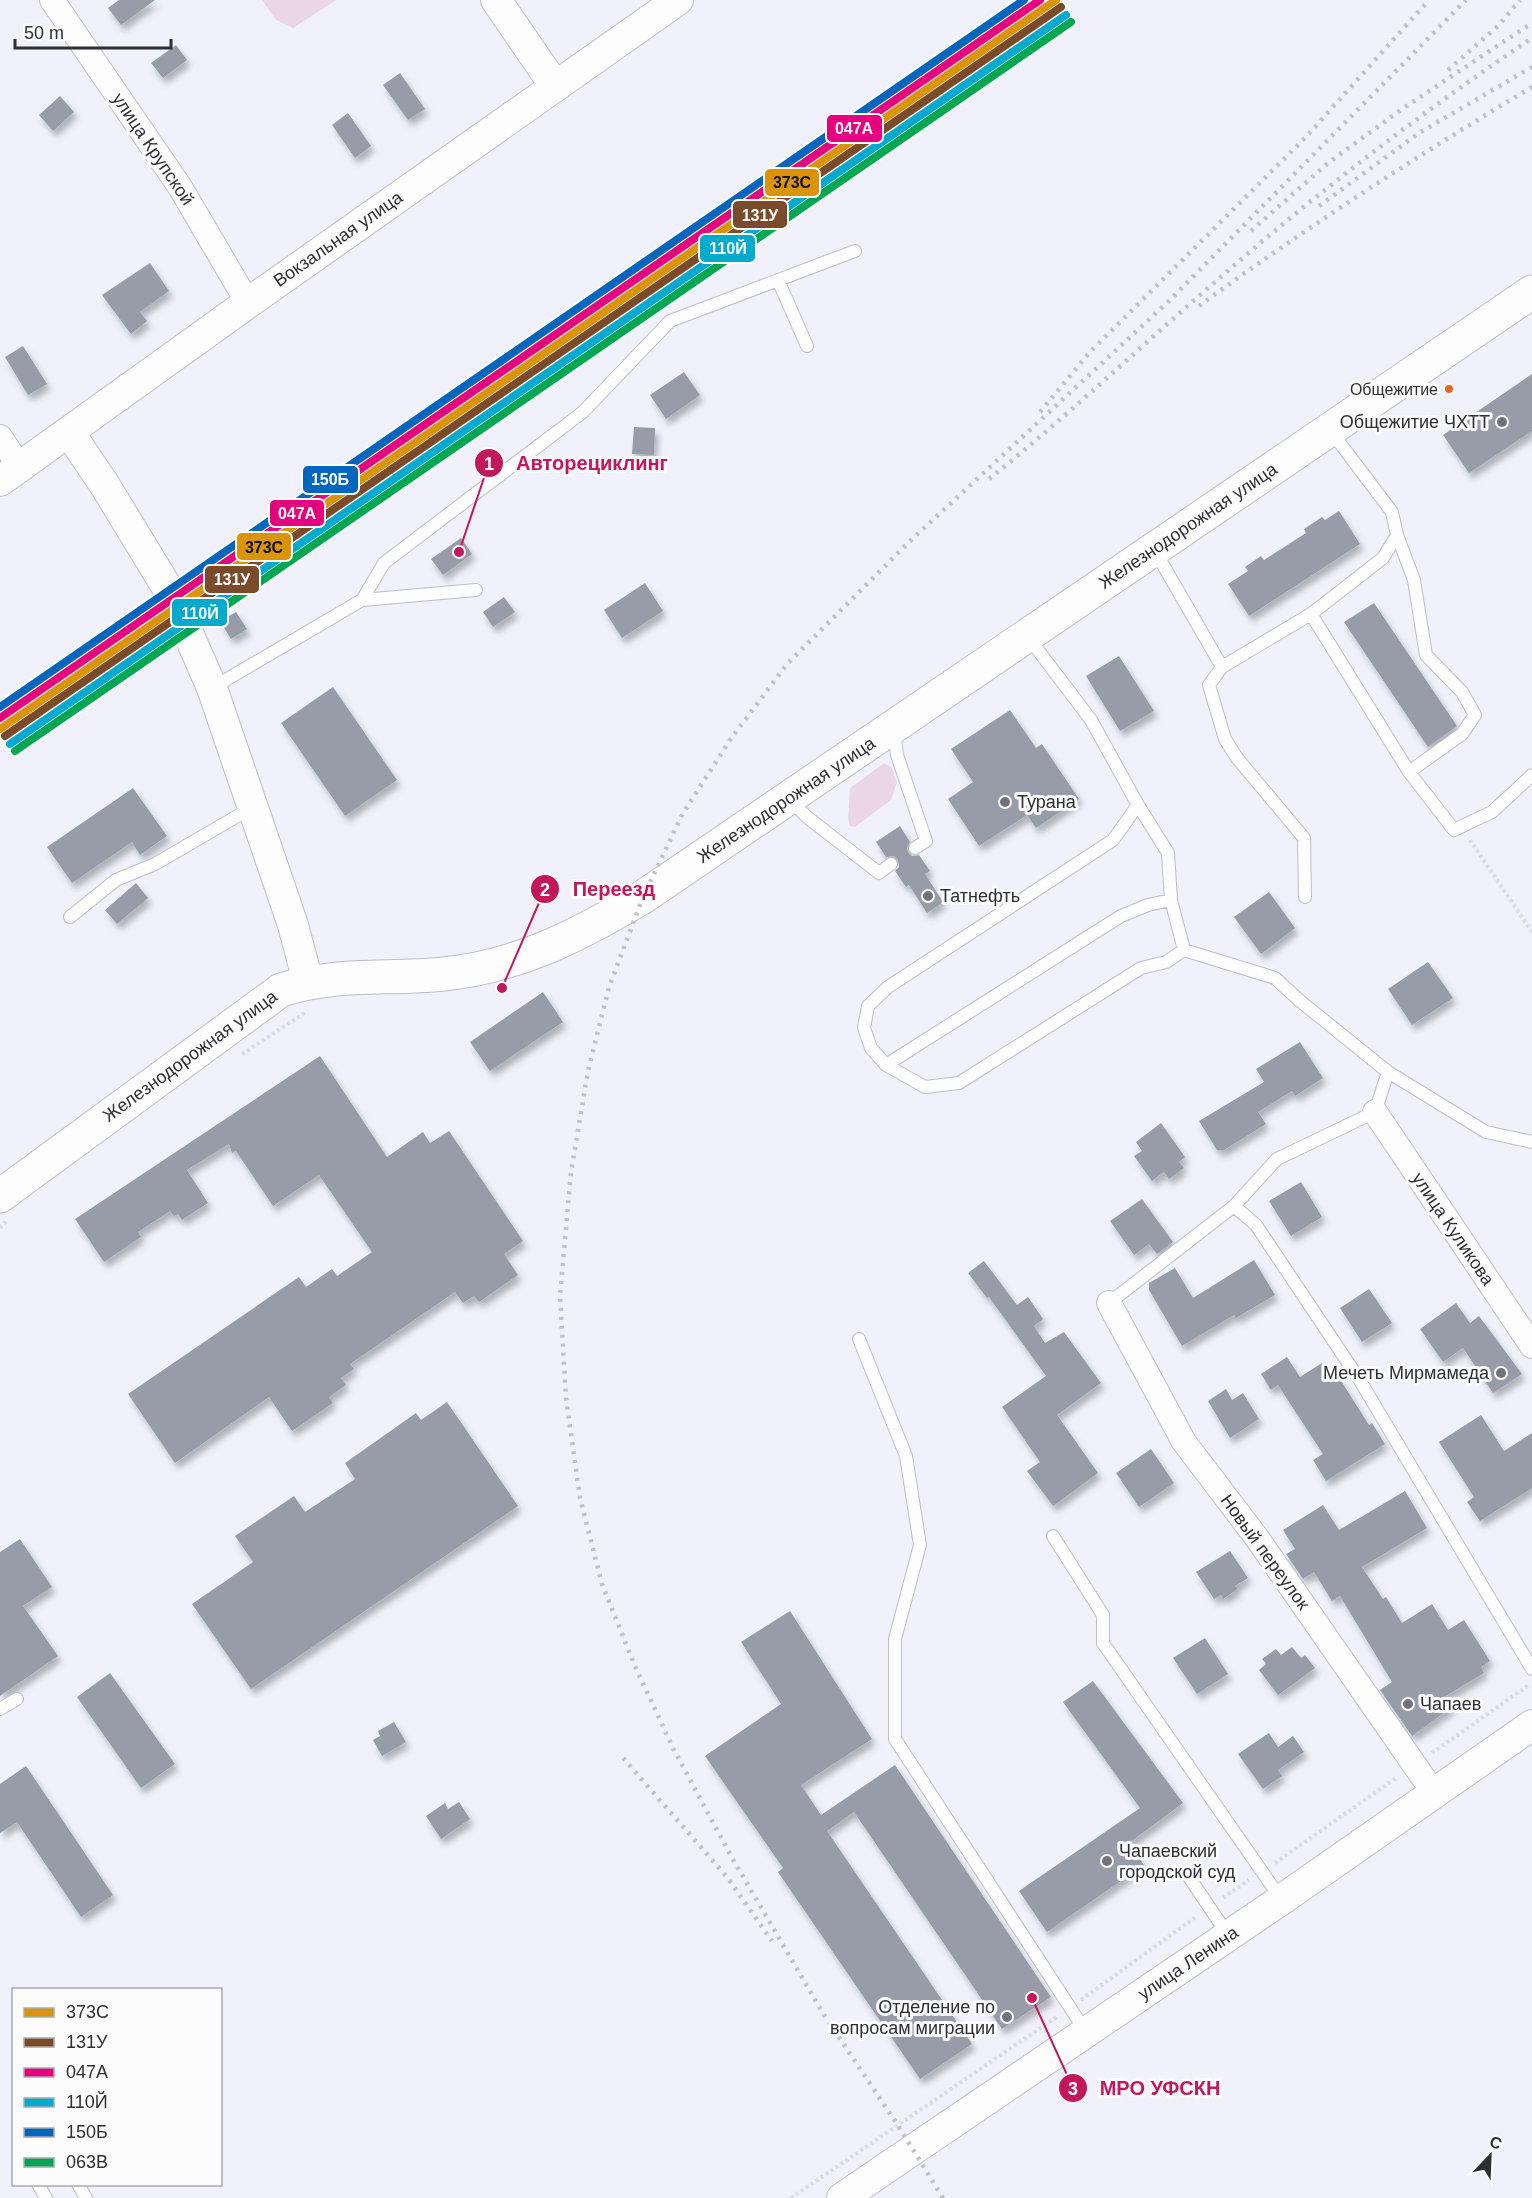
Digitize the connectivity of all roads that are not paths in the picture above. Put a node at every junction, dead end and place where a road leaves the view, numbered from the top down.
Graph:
1 (52, 0) edge
2 (496, 0) edge
3 (678, 0) edge
4 (555, 86) junction
5 (855, 251) dead end
6 (778, 280) junction
7 (1532, 292) edge
8 (248, 303) junction
9 (807, 346) dead end
10 (1330, 430) junction
11 (69, 432) junction
12 (0, 436) edge
13 (10, 474) edge
14 (1397, 535) junction
15 (1154, 550) junction
16 (476, 590) dead end
17 (362, 600) junction
18 (1311, 614) junction
19 (1027, 636) junction
20 (1222, 667) junction
21 (212, 688) junction
22 (894, 727) junction
23 (1410, 772) junction
24 (1532, 775) edge
25 (789, 798) junction
26 (1138, 805) junction
27 (254, 806) junction
28 (915, 848) dead end
29 (891, 864) dead end
30 (1305, 897) dead end
31 (1171, 900) junction
32 (70, 917) dead end
33 (1184, 950) junction
34 (308, 982) junction
35 (886, 1065) junction
36 (1388, 1072) junction
37 (1375, 1113) junction
38 (1532, 1142) edge
39 (0, 1196) edge
40 (1234, 1206) junction
41 (1109, 1303) joint
42 (859, 1339) dead end
43 (1532, 1346) edge
44 (1053, 1536) dead end
45 (1532, 1669) edge
46 (17, 1699) dead end
47 (0, 1709) edge
48 (1532, 1725) edge
49 (1434, 1793) junction
50 (1187, 1874) dead end
51 (1281, 1900) junction
52 (1229, 1936) junction
53 (1087, 2033) junction
54 (842, 2198) edge

1 - 8 street, улица Крупской
2 - 4 street
3 - 4 street, Вокзальная улица
4 - 8 street, Вокзальная улица
5 - 6 lane
6 - 9 lane
6 - 17 lane
7 - 10 main road, Железнодорожная улица
8 - 11 street, Вокзальная улица
10 - 14 lane
10 - 15 main road, Железнодорожная улица
11 - 13 street, Вокзальная улица
11 - 21 street
12 - 13 street
14 - 18 lane
14 - 23 lane
15 - 19 main road, Железнодорожная улица
15 - 20 lane
16 - 17 lane
17 - 21 lane
18 - 20 lane
18 - 23 lane
19 - 22 main road, Железнодорожная улица
19 - 26 lane
20 - 30 lane
21 - 27 street
22 - 25 main road, Железнодорожная улица
22 - 28 lane
23 - 24 lane
25 - 29 lane
25 - 34 main road, Железнодорожная улица
26 - 31 lane
26 - 35 lane
27 - 32 lane
27 - 34 street
31 - 33 lane
31 - 35 lane
33 - 35 lane
33 - 36 lane
34 - 39 main road, Железнодорожная улица
36 - 37 lane
36 - 38 lane
37 - 40 lane
37 - 43 street, улица Куликова
40 - 41 lane
40 - 45 lane
41 - 49 street, Новый переулок
42 - 53 lane
44 - 51 lane
46 - 47 lane
48 - 49 street, улица Ленина
49 - 51 street, улица Ленина
50 - 52 lane
51 - 52 street, улица Ленина
52 - 53 street, улица Ленина
53 - 54 street, улица Ленина

